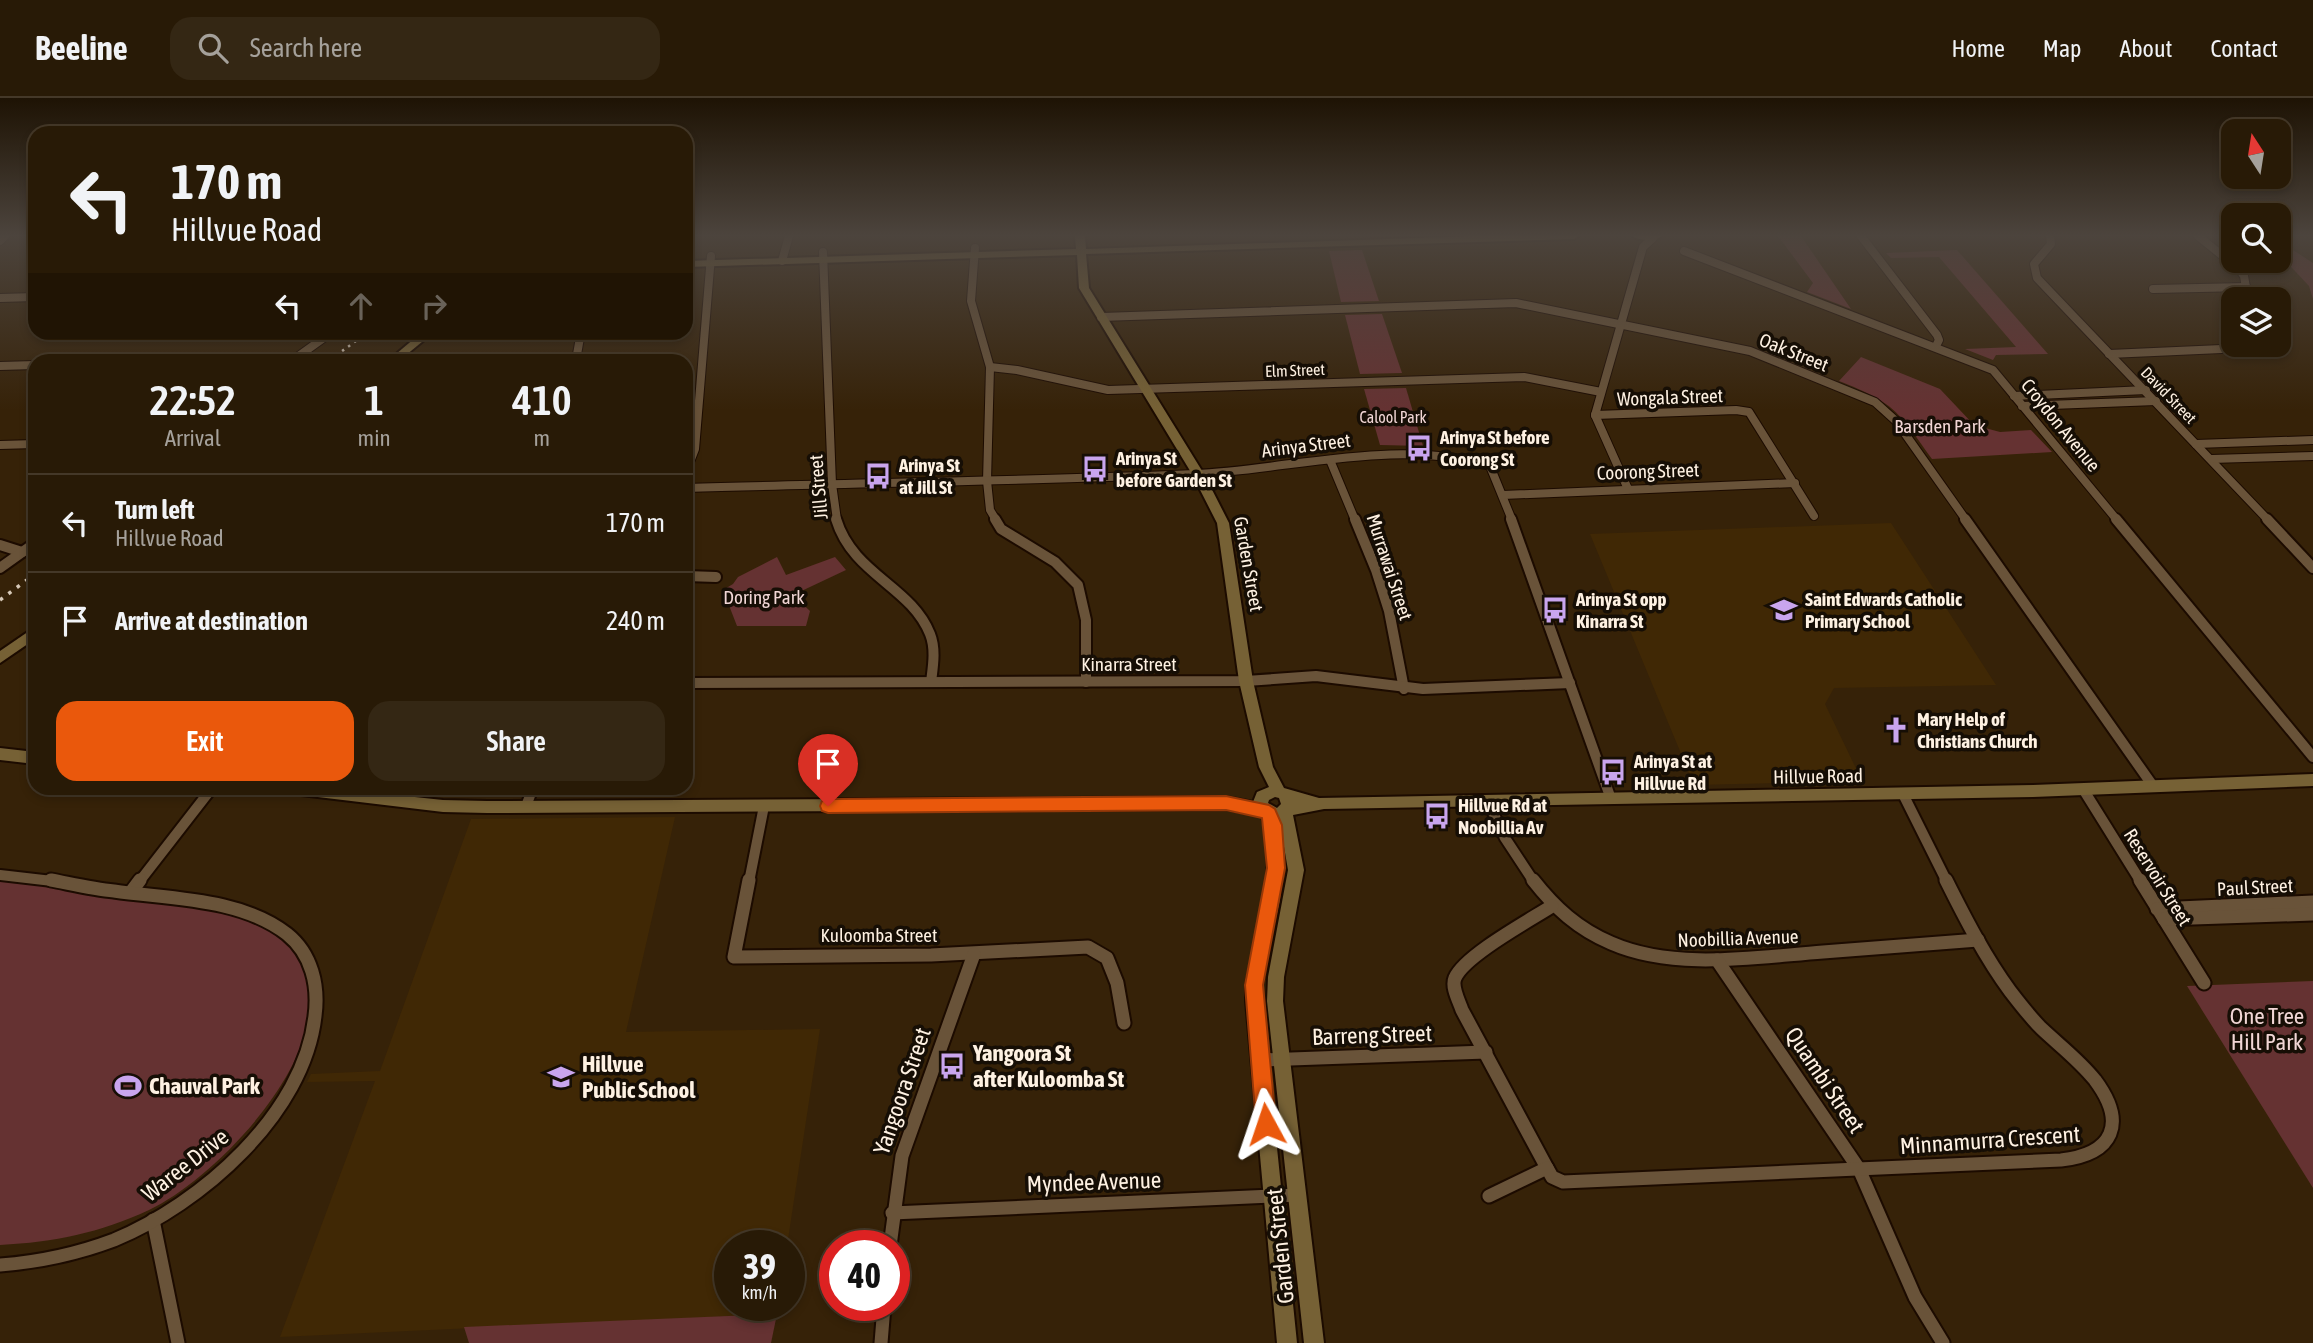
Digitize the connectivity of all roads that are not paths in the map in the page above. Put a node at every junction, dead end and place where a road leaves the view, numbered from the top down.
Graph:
1 (707, 294) edge
2 (826, 294) edge
3 (971, 294) edge
4 (1088, 294) edge
5 (1629, 294) edge
6 (1798, 294) edge
7 (1906, 294) edge
8 (2052, 294) edge
9 (28, 297) edge
10 (0, 298) edge
11 (1101, 317) junction
12 (1621, 323) junction
13 (320, 340) edge
14 (419, 340) edge
15 (1936, 346) junction
16 (2221, 349) edge
17 (301, 354) edge
18 (402, 354) edge
19 (2109, 354) junction
20 (28, 365) edge
21 (0, 366) edge
22 (990, 367) junction
23 (1145, 389) junction
24 (2146, 390) junction
25 (1601, 392) junction
26 (2014, 396) junction
27 (2156, 401) junction
28 (2022, 406) junction
29 (1595, 415) junction
30 (2313, 440) edge
31 (28, 444) edge
32 (2196, 444) junction
33 (0, 445) edge
34 (2313, 456) edge
35 (693, 459) edge
36 (1329, 460) junction
37 (2211, 460) junction
38 (1198, 474) junction
39 (987, 481) junction
40 (1795, 483) junction
41 (833, 484) junction
42 (693, 488) edge
43 (1628, 489) junction
44 (1503, 495) junction
45 (1814, 516) dead end
46 (0, 545) edge
47 (28, 548) edge
48 (22, 552) junction
49 (0, 568) edge
50 (2313, 568) edge
51 (693, 576) edge
52 (716, 577) dead end
53 (28, 637) edge
54 (0, 658) edge
55 (1246, 681) junction
56 (931, 682) junction
57 (1086, 682) junction
58 (693, 683) edge
59 (1570, 683) junction
60 (1404, 689) junction
61 (0, 754) edge
62 (28, 757) edge
63 (2313, 757) edge
64 (2313, 780) edge
65 (2153, 786) junction
66 (2083, 789) junction
67 (1903, 794) junction
68 (207, 795) edge
69 (373, 795) edge
70 (530, 795) edge
71 (1611, 799) junction
72 (1488, 802) junction
73 (1274, 803) junction
74 (526, 806) junction
75 (764, 806) junction
76 (0, 875) edge
77 (131, 892) junction
78 (2313, 902) edge
79 (1552, 906) junction
80 (2160, 914) junction
81 (2313, 914) edge
82 (1978, 940) junction
83 (974, 954) junction
84 (1717, 960) junction
85 (2204, 982) dead end
86 (1124, 1023) dead end
87 (1486, 1052) junction
88 (1261, 1059) junction
89 (1282, 1059) junction
90 (1547, 1168) junction
91 (1859, 1169) junction
92 (1297, 1195) junction
93 (1489, 1196) dead end
94 (1273, 1197) junction
95 (892, 1213) junction
96 (153, 1220) junction
97 (891, 1230) edge
98 (0, 1265) edge
99 (883, 1321) edge
100 (178, 1343) edge
101 (881, 1343) edge
102 (1287, 1343) edge
103 (1314, 1343) edge
104 (1943, 1343) edge

1 - 35 street
2 - 41 street, Jill Street
3 - 22 street
4 - 11 street, Garden Street
5 - 12 street
6 - 15 street, Croydon Avenue
7 - 15 street
8 - 19 street, David Street
9 - 10 street
11 - 12 street, Oak Street
11 - 23 street, Garden Street
12 - 25 street
12 - 65 street, Oak Street
13 - 17 street
14 - 18 street
15 - 26 street, Croydon Avenue
16 - 19 street
19 - 24 street, David Street
20 - 21 street
22 - 23 street, Elm Street
22 - 39 street
23 - 25 street, Elm Street
23 - 38 street, Garden Street
24 - 26 street
24 - 27 street, David Street
25 - 29 street
26 - 28 street, Croydon Avenue
27 - 28 street
27 - 32 street, David Street
28 - 63 street, Croydon Avenue
29 - 40 street, Wongala Street
29 - 43 street
30 - 32 street
31 - 33 street
32 - 37 street, David Street
34 - 37 street
36 - 38 street, Arinya Street
36 - 44 street, Arinya Street
36 - 60 street, Murrawai Street
37 - 50 street, David Street
38 - 39 street, Arinya Street
38 - 55 street, Garden Street
39 - 41 street, Arinya Street
39 - 57 street
40 - 43 street, Coorong Street
40 - 45 street, Wongala Street
41 - 42 street, Arinya Street
41 - 56 street, Jill Street
43 - 44 street, Coorong Street
44 - 59 street, Arinya Street
46 - 48 street
47 - 48 street
48 - 49 street
51 - 52 street
53 - 54 street
55 - 57 street, Kinarra Street
55 - 60 street, Kinarra Street
55 - 73 street, Garden Street
56 - 57 street, Kinarra Street
56 - 58 street, Kinarra Street
59 - 60 street, Kinarra Street
59 - 71 street, Arinya Street
61 - 62 street
64 - 65 street, Hillvue Road
65 - 66 street, Hillvue Road
66 - 67 street, Hillvue Road
66 - 80 street, Reservoir Street
67 - 71 street, Hillvue Road
67 - 82 street, Minnamurra Crescent
68 - 77 street
69 - 74 street, Hillvue Road
70 - 74 street
71 - 72 street, Hillvue Road
72 - 73 street, Hillvue Road
72 - 79 street, Noobillia Avenue
73 - 75 street, Hillvue Road
73 - 88 street, Garden Street
73 - 89 street, Garden Street
74 - 75 street, Hillvue Road
75 - 83 street, Kuloomba Street
76 - 77 street, Waree Drive
77 - 96 street, Waree Drive
78 - 80 street, Paul Street
79 - 84 street, Noobillia Avenue
79 - 87 street
80 - 81 street, Paul Street
80 - 85 street, Reservoir Street
82 - 84 street, Noobillia Avenue
82 - 91 street, Minnamurra Crescent
83 - 86 street, Kuloomba Street
83 - 95 street, Yangoora Street
84 - 91 street, Quambi Street
87 - 89 street, Barreng Street
87 - 90 street
88 - 89 street, Barreng Street
88 - 94 street, Garden Street
89 - 92 street, Garden Street
90 - 91 street, Minnamurra Crescent
90 - 93 street
91 - 104 street, Quambi Street
92 - 94 street, Myndee Avenue
92 - 103 street, Garden Street
94 - 95 street, Myndee Avenue
94 - 102 street, Garden Street
95 - 97 street, Yangoora Street
96 - 98 street, Waree Drive
96 - 100 street
99 - 101 street

